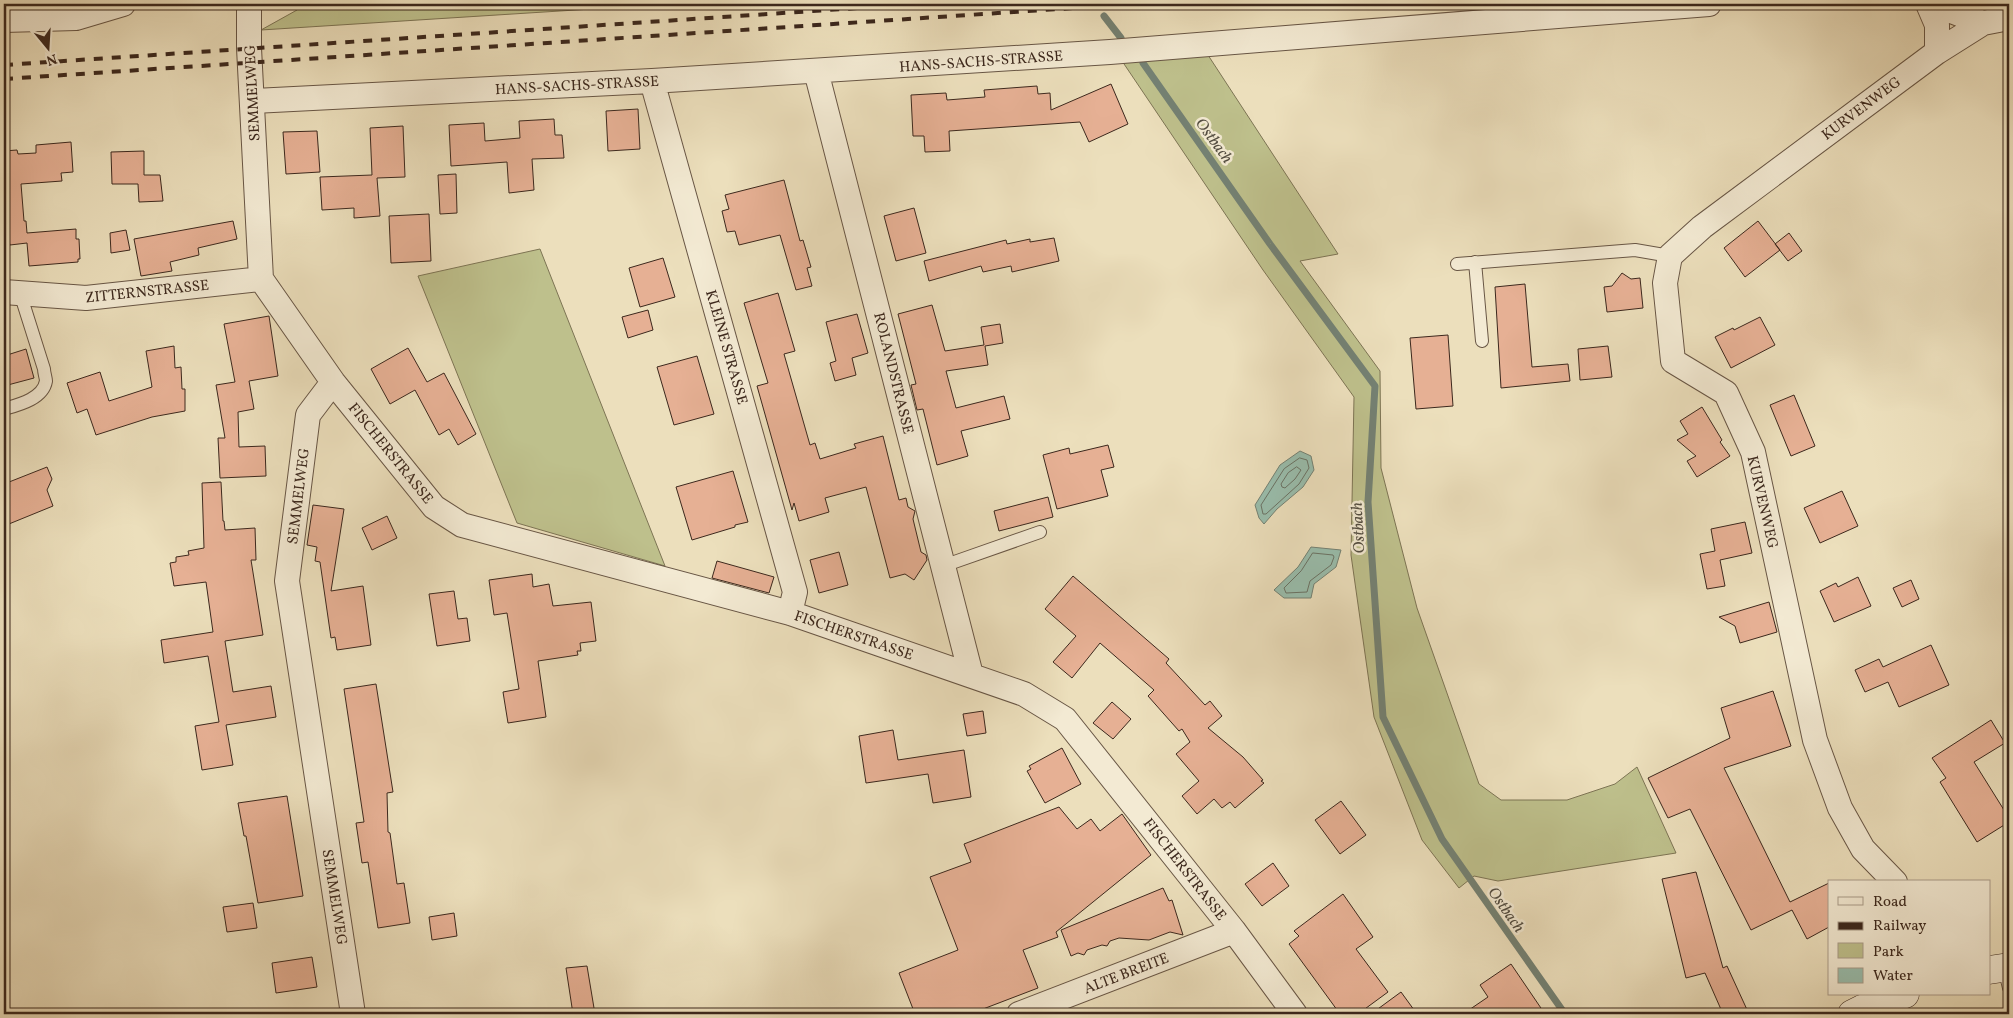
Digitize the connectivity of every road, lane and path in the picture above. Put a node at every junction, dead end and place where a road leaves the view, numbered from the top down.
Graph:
1 (123, 4) edge
2 (249, 4) edge
3 (1709, 4) edge
4 (1928, 4) edge
5 (1933, 4) edge
6 (2009, 18) edge
7 (4, 20) edge
8 (1983, 23) junction
9 (1937, 52) junction
10 (816, 71) junction
11 (652, 81) junction
12 (252, 101) junction
13 (1670, 256) junction
14 (1475, 262) junction
15 (1457, 264) dead end
16 (261, 279) junction
17 (12, 292) edge
18 (1482, 341) dead end
19 (333, 382) junction
20 (4, 409) edge
21 (1040, 532) dead end
22 (943, 566) junction
23 (790, 613) junction
24 (971, 675) junction
25 (1894, 880) edge
26 (1234, 931) junction
27 (1900, 996) edge
28 (353, 1014) edge
29 (1019, 1014) edge
30 (1294, 1014) edge
31 (1852, 1014) edge

1 - 7 street
2 - 12 street, SEMMELWEG
3 - 10 street, HANS-SACHS-STRASSE
4 - 9 street
5 - 8 street
6 - 8 street
8 - 9 street, KURVENWEG
9 - 13 street, KURVENWEG
10 - 11 street, HANS-SACHS-STRASSE
10 - 22 street, ROLANDSTRASSE
11 - 12 street, HANS-SACHS-STRASSE
11 - 23 street, KLEINE STRASSE
12 - 16 street, SEMMELWEG
13 - 14 lane
13 - 25 street, KURVENWEG
14 - 15 lane
14 - 18 lane
16 - 17 street, ZITTERNSTRASSE
16 - 19 street
17 - 20 lane
19 - 23 street, FISCHERSTRASSE
19 - 28 street, SEMMELWEG
21 - 22 lane
22 - 24 street, ROLANDSTRASSE
23 - 24 street, FISCHERSTRASSE
24 - 26 street, FISCHERSTRASSE
26 - 29 street, ALTE BREITE
26 - 30 street, FISCHERSTRASSE
27 - 31 main road

